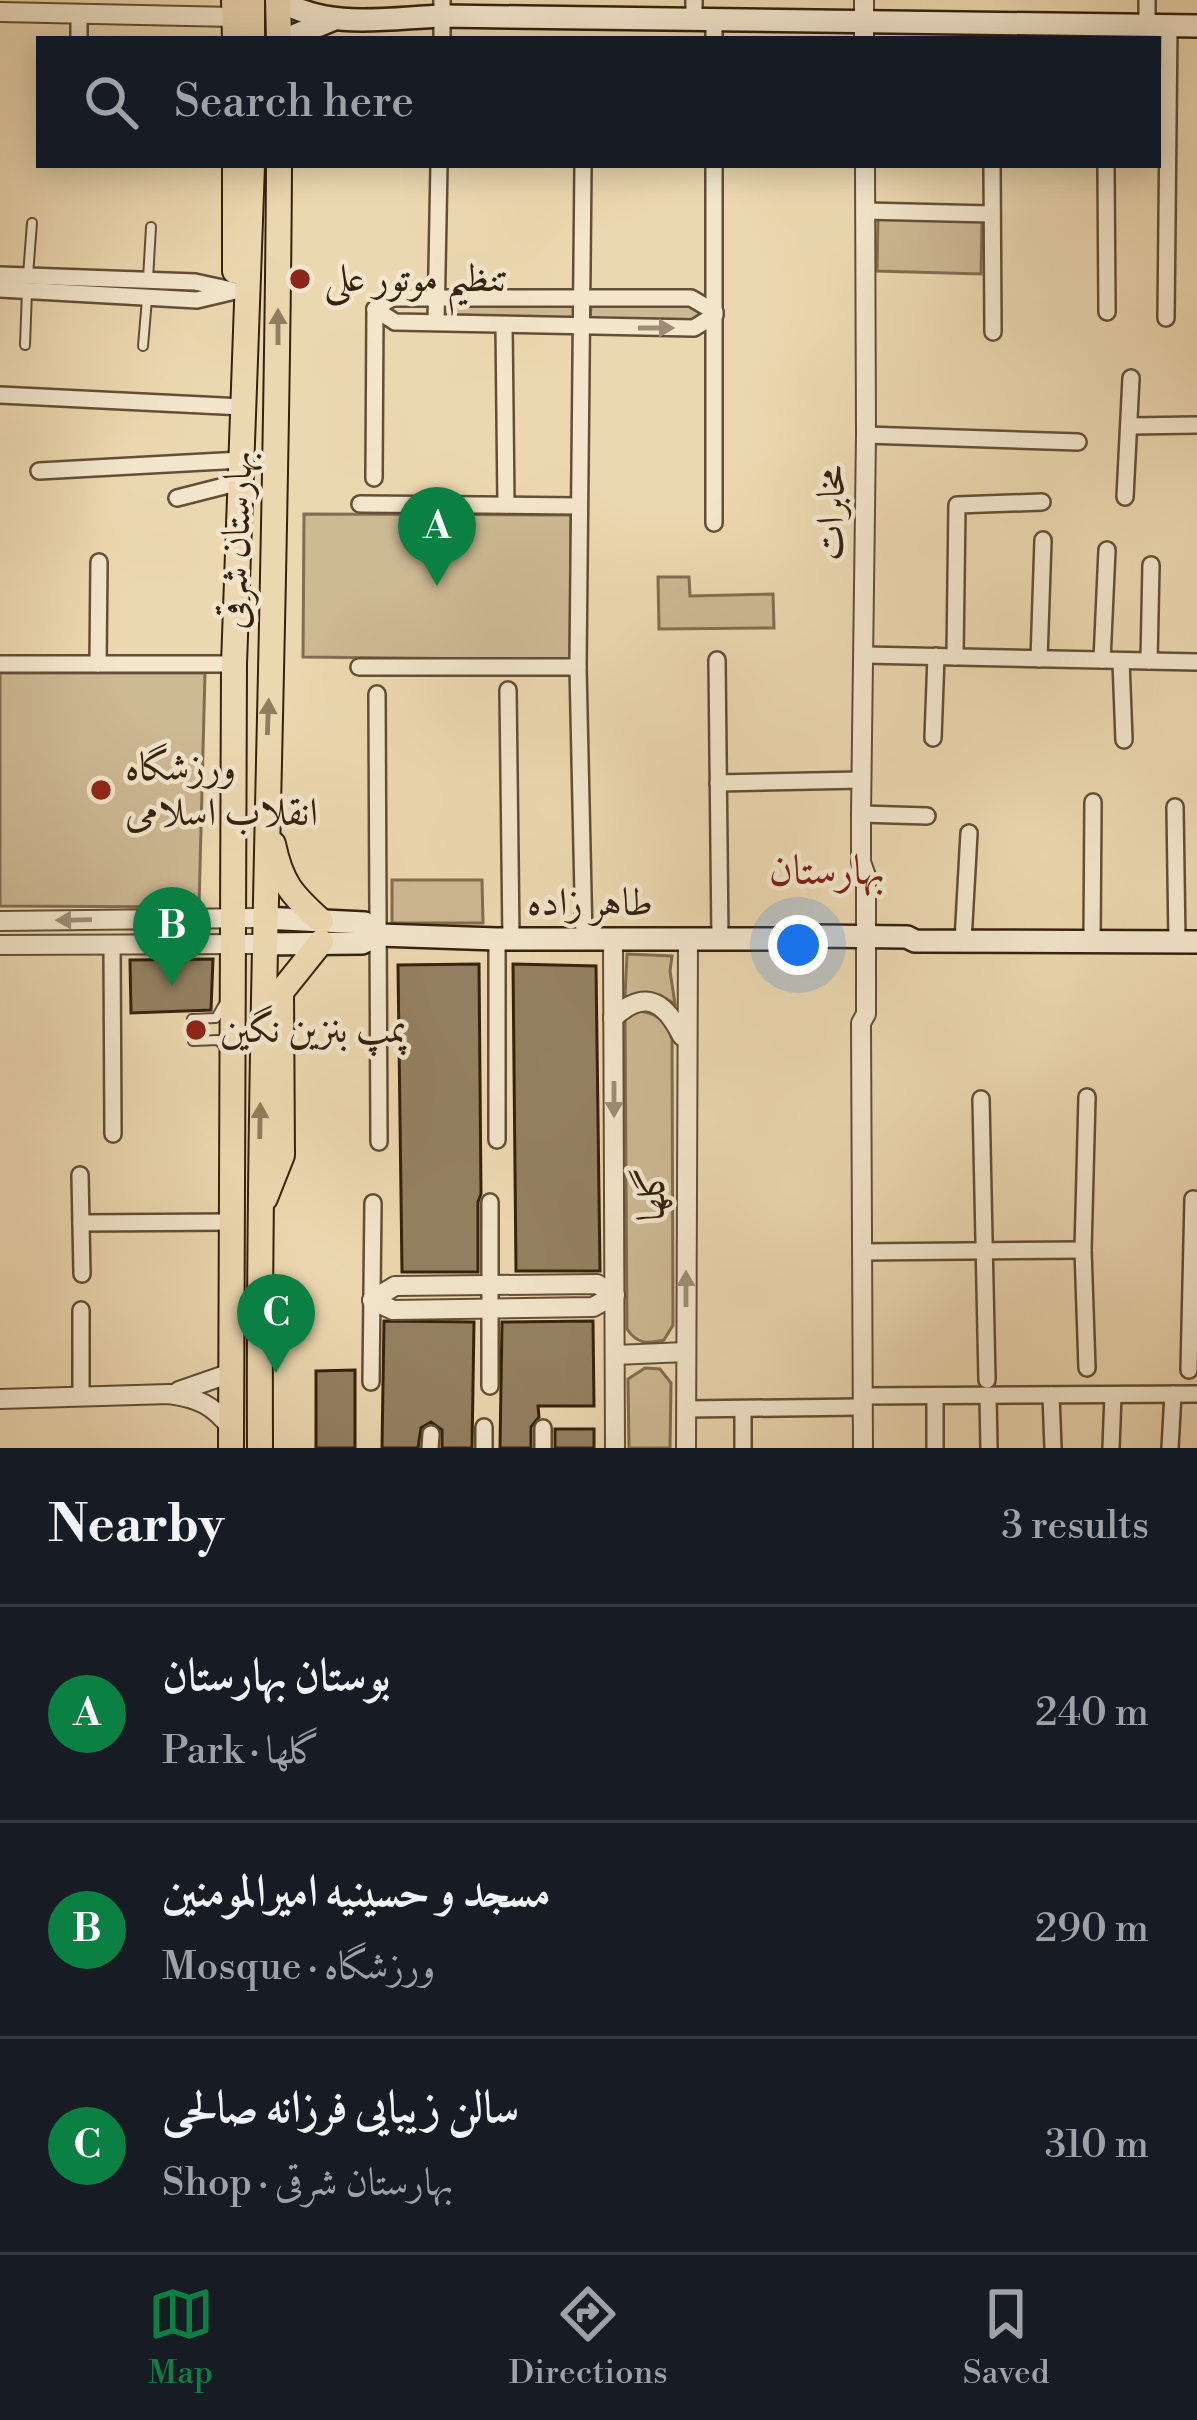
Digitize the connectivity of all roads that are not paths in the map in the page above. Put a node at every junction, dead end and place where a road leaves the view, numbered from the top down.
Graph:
1 (279, 0) edge
2 (1147, 0) edge
3 (0, 12) edge
4 (79, 14) junction
5 (239, 14) edge
6 (442, 18) edge
7 (333, 20) junction
8 (704, 20) edge
9 (864, 20) edge
10 (1158, 24) junction
11 (1197, 26) edge
12 (582, 29) edge
13 (79, 36) edge
14 (283, 36) edge
15 (291, 36) edge
16 (1159, 36) edge
17 (1161, 82) edge
18 (1163, 121) edge
19 (235, 168) edge
20 (278, 168) edge
21 (439, 168) edge
22 (583, 168) edge
23 (714, 168) edge
24 (865, 168) edge
25 (992, 168) edge
26 (1106, 168) edge
27 (252, 176) edge
28 (866, 211) junction
29 (991, 214) junction
30 (32, 223) dead end
31 (151, 227) dead end
32 (0, 275) edge
33 (27, 283) junction
34 (0, 289) edge
35 (148, 289) junction
36 (235, 291) junction
37 (436, 298) junction
38 (583, 299) junction
39 (375, 309) junction
40 (1107, 312) dead end
41 (715, 314) junction
42 (1166, 318) dead end
43 (436, 322) junction
44 (504, 325) junction
45 (582, 328) junction
46 (993, 332) dead end
47 (25, 345) dead end
48 (142, 346) dead end
49 (245, 346) junction
50 (1131, 378) dead end
51 (0, 395) edge
52 (243, 407) junction
53 (1197, 425) edge
54 (1130, 426) junction
55 (866, 435) junction
56 (1078, 442) dead end
57 (39, 471) dead end
58 (241, 471) junction
59 (374, 478) dead end
60 (1125, 497) dead end
61 (177, 498) dead end
62 (1042, 502) dead end
63 (360, 504) dead end
64 (506, 505) junction
65 (579, 506) junction
66 (714, 523) dead end
67 (1043, 540) dead end
68 (1107, 550) dead end
69 (99, 562) dead end
70 (1151, 565) dead end
71 (864, 655) junction
72 (936, 656) junction
73 (955, 657) junction
74 (1039, 659) junction
75 (1102, 660) junction
76 (717, 661) dead end
77 (1121, 661) junction
78 (1149, 662) junction
79 (1197, 662) edge
80 (0, 664) edge
81 (98, 664) junction
82 (234, 664) junction
83 (578, 667) junction
84 (359, 668) dead end
85 (508, 690) dead end
86 (377, 694) dead end
87 (933, 738) dead end
88 (1124, 740) dead end
89 (861, 780) junction
90 (718, 783) junction
91 (1094, 802) dead end
92 (1175, 807) dead end
93 (266, 808) junction
94 (860, 814) junction
95 (927, 816) dead end
96 (969, 833) dead end
97 (263, 918) junction
98 (0, 921) edge
99 (233, 931) junction
100 (321, 932) junction
101 (379, 935) junction
102 (504, 939) junction
103 (688, 939) junction
104 (720, 939) junction
105 (584, 940) junction
106 (613, 940) junction
107 (1092, 940) junction
108 (963, 941) junction
109 (861, 942) junction
110 (1187, 942) edge
111 (201, 944) junction
112 (262, 944) junction
113 (0, 945) edge
114 (112, 945) junction
115 (613, 1018) junction
116 (685, 1040) junction
117 (232, 1060) junction
118 (1088, 1097) dead end
119 (981, 1099) dead end
120 (113, 1134) dead end
121 (497, 1140) dead end
122 (379, 1142) dead end
123 (80, 1175) dead end
124 (1192, 1199) dead end
125 (490, 1202) dead end
126 (373, 1203) dead end
127 (259, 1211) junction
128 (232, 1222) junction
129 (80, 1223) junction
130 (1083, 1250) junction
131 (984, 1251) junction
132 (861, 1252) junction
133 (82, 1274) dead end
134 (423, 1285) junction
135 (491, 1285) junction
136 (615, 1295) junction
137 (1195, 1297) edge
138 (372, 1300) junction
139 (491, 1309) junction
140 (81, 1310) dead end
141 (424, 1310) junction
142 (686, 1352) junction
143 (615, 1355) junction
144 (1087, 1368) dead end
145 (1189, 1370) dead end
146 (231, 1373) junction
147 (371, 1382) dead end
148 (490, 1386) dead end
149 (988, 1388) junction
150 (169, 1394) junction
151 (1173, 1394) junction
152 (1197, 1394) edge
153 (1051, 1395) junction
154 (1113, 1395) junction
155 (81, 1396) junction
156 (935, 1396) junction
157 (0, 1399) edge
158 (862, 1402) junction
159 (686, 1409) junction
160 (743, 1409) junction
161 (484, 1426) dead end
162 (543, 1428) dead end
163 (231, 1438) edge
164 (260, 1448) edge
165 (484, 1448) edge
166 (543, 1448) edge
167 (615, 1448) edge
168 (686, 1448) edge
169 (743, 1448) edge
170 (863, 1448) edge
171 (935, 1448) edge
172 (988, 1448) edge
173 (1053, 1448) edge
174 (1111, 1448) edge
175 (1171, 1448) edge

1 - 7 main road
1 - 14 main road
2 - 10 street
3 - 4 street
4 - 5 street
4 - 13 street
6 - 7 main road
6 - 12 main road
7 - 15 main road
8 - 9 main road
8 - 12 main road
9 - 10 main road
10 - 11 main road
10 - 16 street
17 - 18 street
18 - 42 street
19 - 36 main road, بهارستان شرقی
93 -> 20 main road, بهارستان شرقی
21 - 37 street
22 - 38 street
23 - 41 street
24 - 28 street, مخابرات
25 - 29 street
26 - 40 street
27 - 49 main road, بهارستان شرقی
28 - 29 street
28 - 55 street, مخابرات
29 - 46 street
30 - 33 lane
31 - 35 lane
32 - 33 street
33 - 34 street
33 - 35 street
33 - 47 lane
35 - 36 street
35 - 48 lane
36 - 49 main road, بهارستان شرقی
37 - 38 street
37 - 39 street
37 - 43 street
38 - 41 street
38 - 45 street
39 - 43 street
39 - 59 street
45 -> 41 street
41 - 66 street
43 - 44 street
44 - 45 street
44 - 64 street
45 - 65 street
49 - 52 main road, بهارستان شرقی
50 - 54 street
51 - 52 street
52 - 58 main road, بهارستان شرقی
53 - 54 street
54 - 60 street
55 - 56 street
55 - 71 street, مخابرات
57 - 58 street
58 - 61 street
58 - 82 main road, بهارستان شرقی
62 - 73 street
63 - 64 street
64 - 65 street
65 - 83 street
67 - 74 street
68 - 75 street
69 - 81 street
70 - 78 street
71 - 72 street
71 - 89 street, مخابرات
72 - 73 street
72 - 87 street
73 - 74 street
74 - 75 street
75 - 77 street
76 - 90 street
77 - 78 street
77 - 88 street
78 - 79 street
80 - 81 street
81 - 82 street
82 - 99 main road, بهارستان شرقی
83 - 84 street
83 - 105 street
85 - 102 street
86 - 101 street
89 - 90 street
89 - 94 street, مخابرات
90 - 104 street
91 - 107 street
92 - 110 street
93 - 97 main road, بهارستان شرقی
93 - 100 main road
94 - 95 street
94 - 109 street, مخابرات
96 - 108 street
97 - 99 street
97 - 100 main road, طاهر زاده
97 - 112 main road
99 -> 98 street
99 - 111 street
99 - 112 street
99 - 117 main road, بهارستان شرقی
100 - 101 main road, طاهر زاده
100 - 112 main road, طاهر زاده
100 - 127 main road
101 - 102 main road, طاهر زاده
101 - 122 street
102 - 105 main road, طاهر زاده
102 - 121 street
103 - 104 main road, طاهر زاده
103 - 106 main road, طاهر زاده
103 - 116 street, گلها
104 - 109 main road, طاهر زاده
105 - 106 main road, طاهر زاده
106 - 115 street, گلها
107 - 108 main road, طاهر زاده
107 - 110 main road, طاهر زاده
108 - 109 main road, طاهر زاده
109 - 132 street, مخابرات
111 - 114 street
111 - 117 lane
127 -> 112 main road
113 - 114 street
114 - 120 street
115 - 116 street
115 -> 136 street, گلها
142 -> 116 street, گلها
117 - 128 main road, بهارستان شرقی
118 - 130 street
119 - 131 street
123 - 129 street
124 - 137 street
125 - 135 street
126 - 138 street
127 - 164 main road
128 - 129 street
128 - 146 main road, بهارستان شرقی
129 - 133 street
130 - 131 street
130 - 144 street
131 - 132 street
131 - 149 street
132 - 158 street, مخابرات
134 - 135 street
134 - 138 street
134 - 141 street
135 - 136 street
135 - 139 street
136 - 139 street
136 - 143 street, گلها
137 - 145 street
138 - 141 street
138 - 147 street
139 - 141 street
139 - 148 street
140 - 155 street
142 - 143 street
142 - 159 street, گلها
143 - 167 street, گلها
146 - 150 street
146 - 163 main road, بهارستان شرقی
149 - 153 street
149 - 156 street
149 - 172 street
150 - 155 street
150 - 163 street
151 - 152 street
151 - 154 street
151 - 175 street
153 - 154 street
153 - 173 street
154 - 174 street
155 - 157 street
156 - 158 street
156 - 171 street
158 - 160 street
158 - 170 street, مخابرات
159 - 160 street
159 - 168 street, گلها
160 - 169 street
161 - 165 street
162 - 166 street

